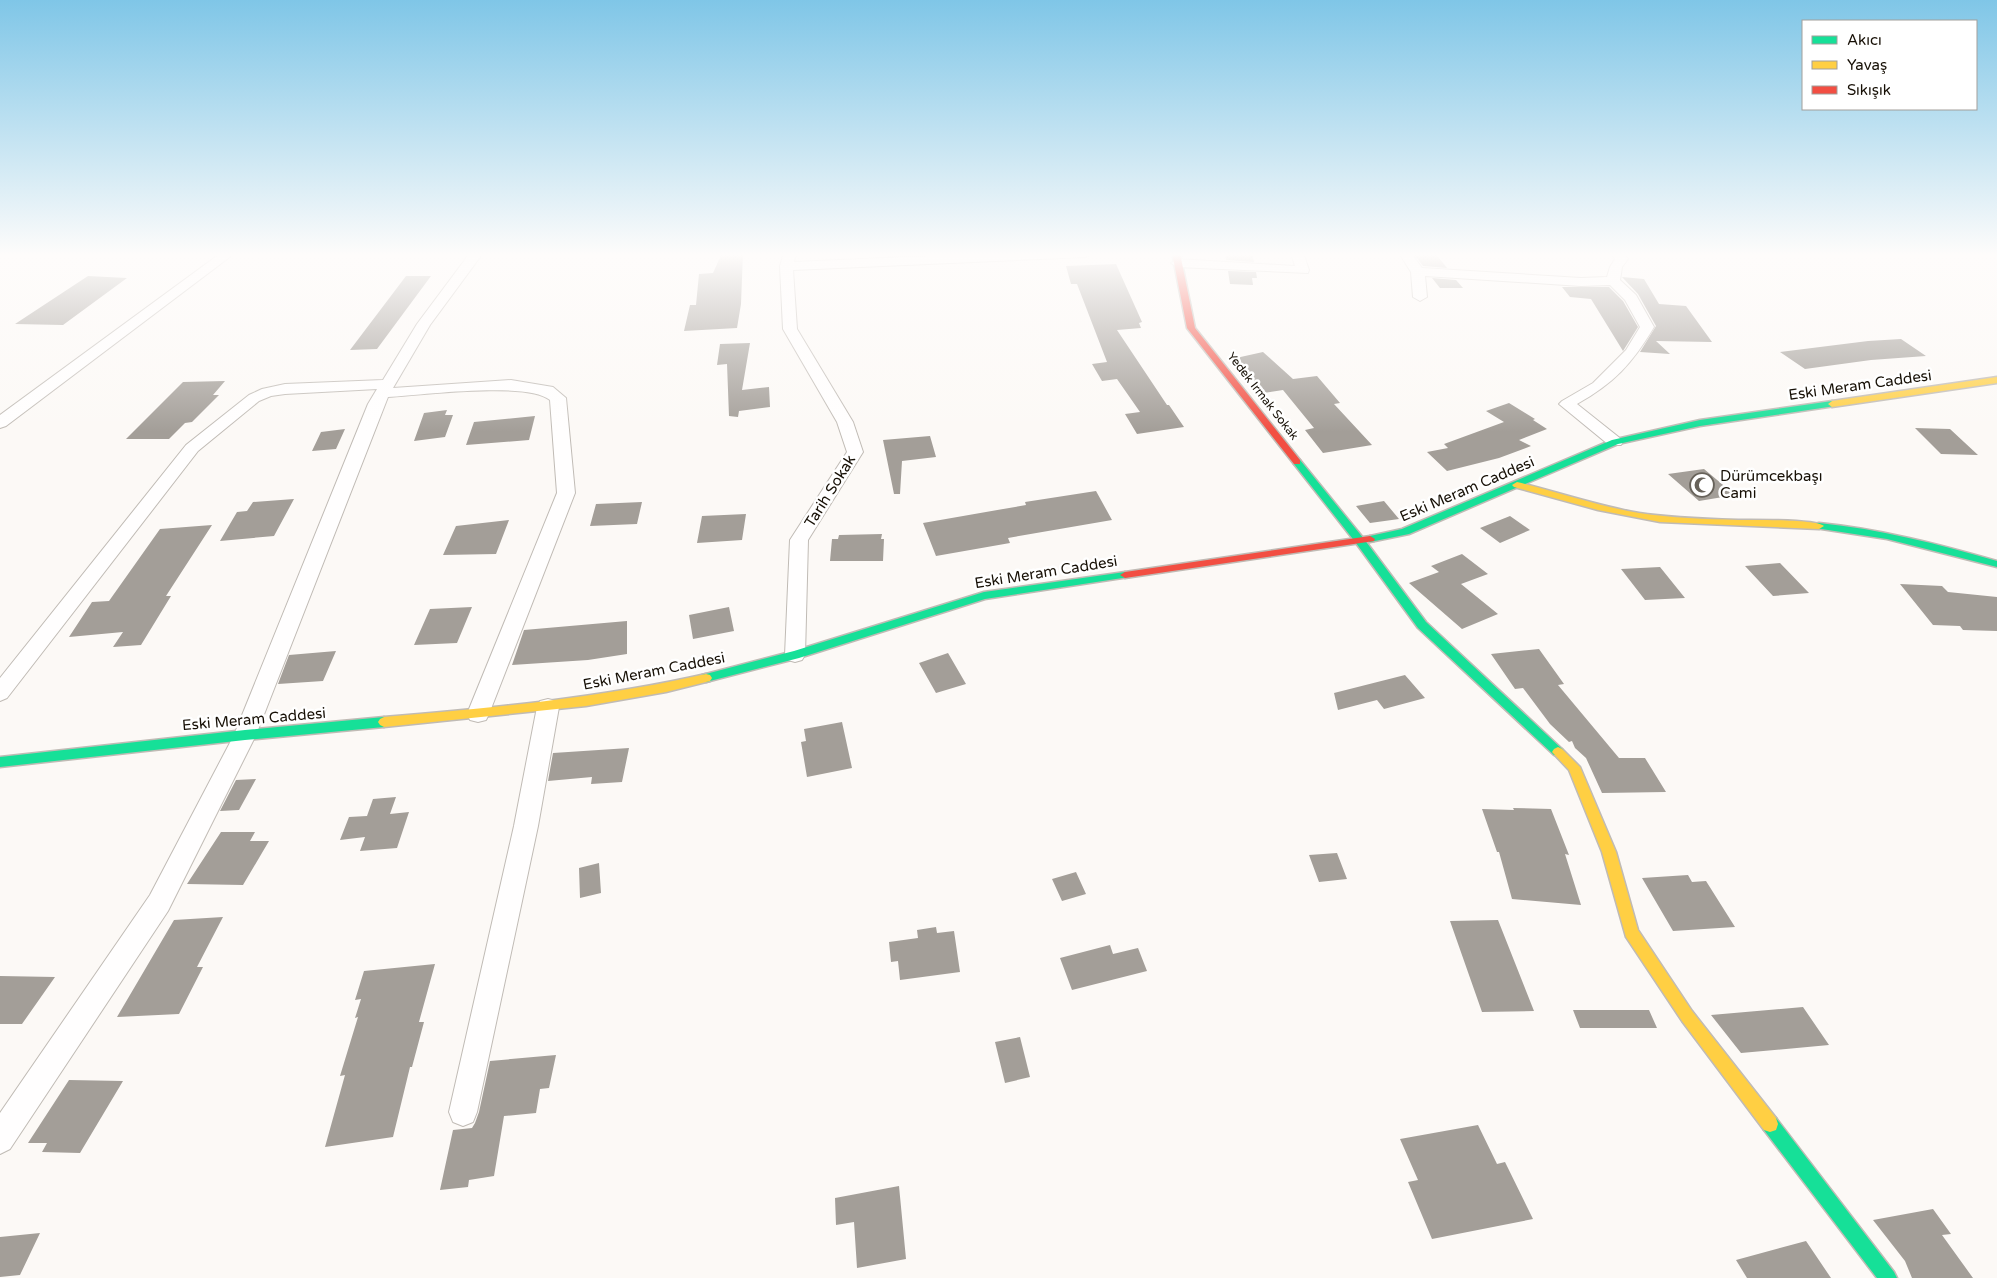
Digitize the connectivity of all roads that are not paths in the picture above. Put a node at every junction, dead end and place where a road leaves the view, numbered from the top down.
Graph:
1 (149, 313) edge
2 (432, 313) edge
3 (790, 313) edge
4 (1188, 313) edge
5 (1639, 313) edge
6 (1997, 380) edge
7 (385, 388) junction
8 (0, 423) edge
9 (1615, 442) junction
10 (1517, 485) junction
11 (1360, 541) junction
12 (1997, 564) edge
13 (796, 655) junction
14 (0, 693) edge
15 (548, 707) junction
16 (478, 714) junction
17 (245, 734) junction
18 (0, 762) edge
19 (463, 1112) dead end
20 (0, 1139) edge
21 (1888, 1278) edge

1 - 8 street
2 - 7 street
3 - 13 street, Tarih Sokak
4 - 11 street, Yedek Irmak Sokak
5 - 9 street
6 - 9 street, Eski Meram Caddesi
7 - 14 street
7 - 16 street
7 - 17 street
9 - 10 street, Eski Meram Caddesi
10 - 11 street, Eski Meram Caddesi
10 - 12 street
11 - 13 street, Eski Meram Caddesi
11 - 21 street, Yedek Irmak Sokak
13 - 15 street, Eski Meram Caddesi
15 - 16 street, Eski Meram Caddesi
15 - 19 street
16 - 17 street, Eski Meram Caddesi
17 - 18 street, Eski Meram Caddesi
17 - 20 street

